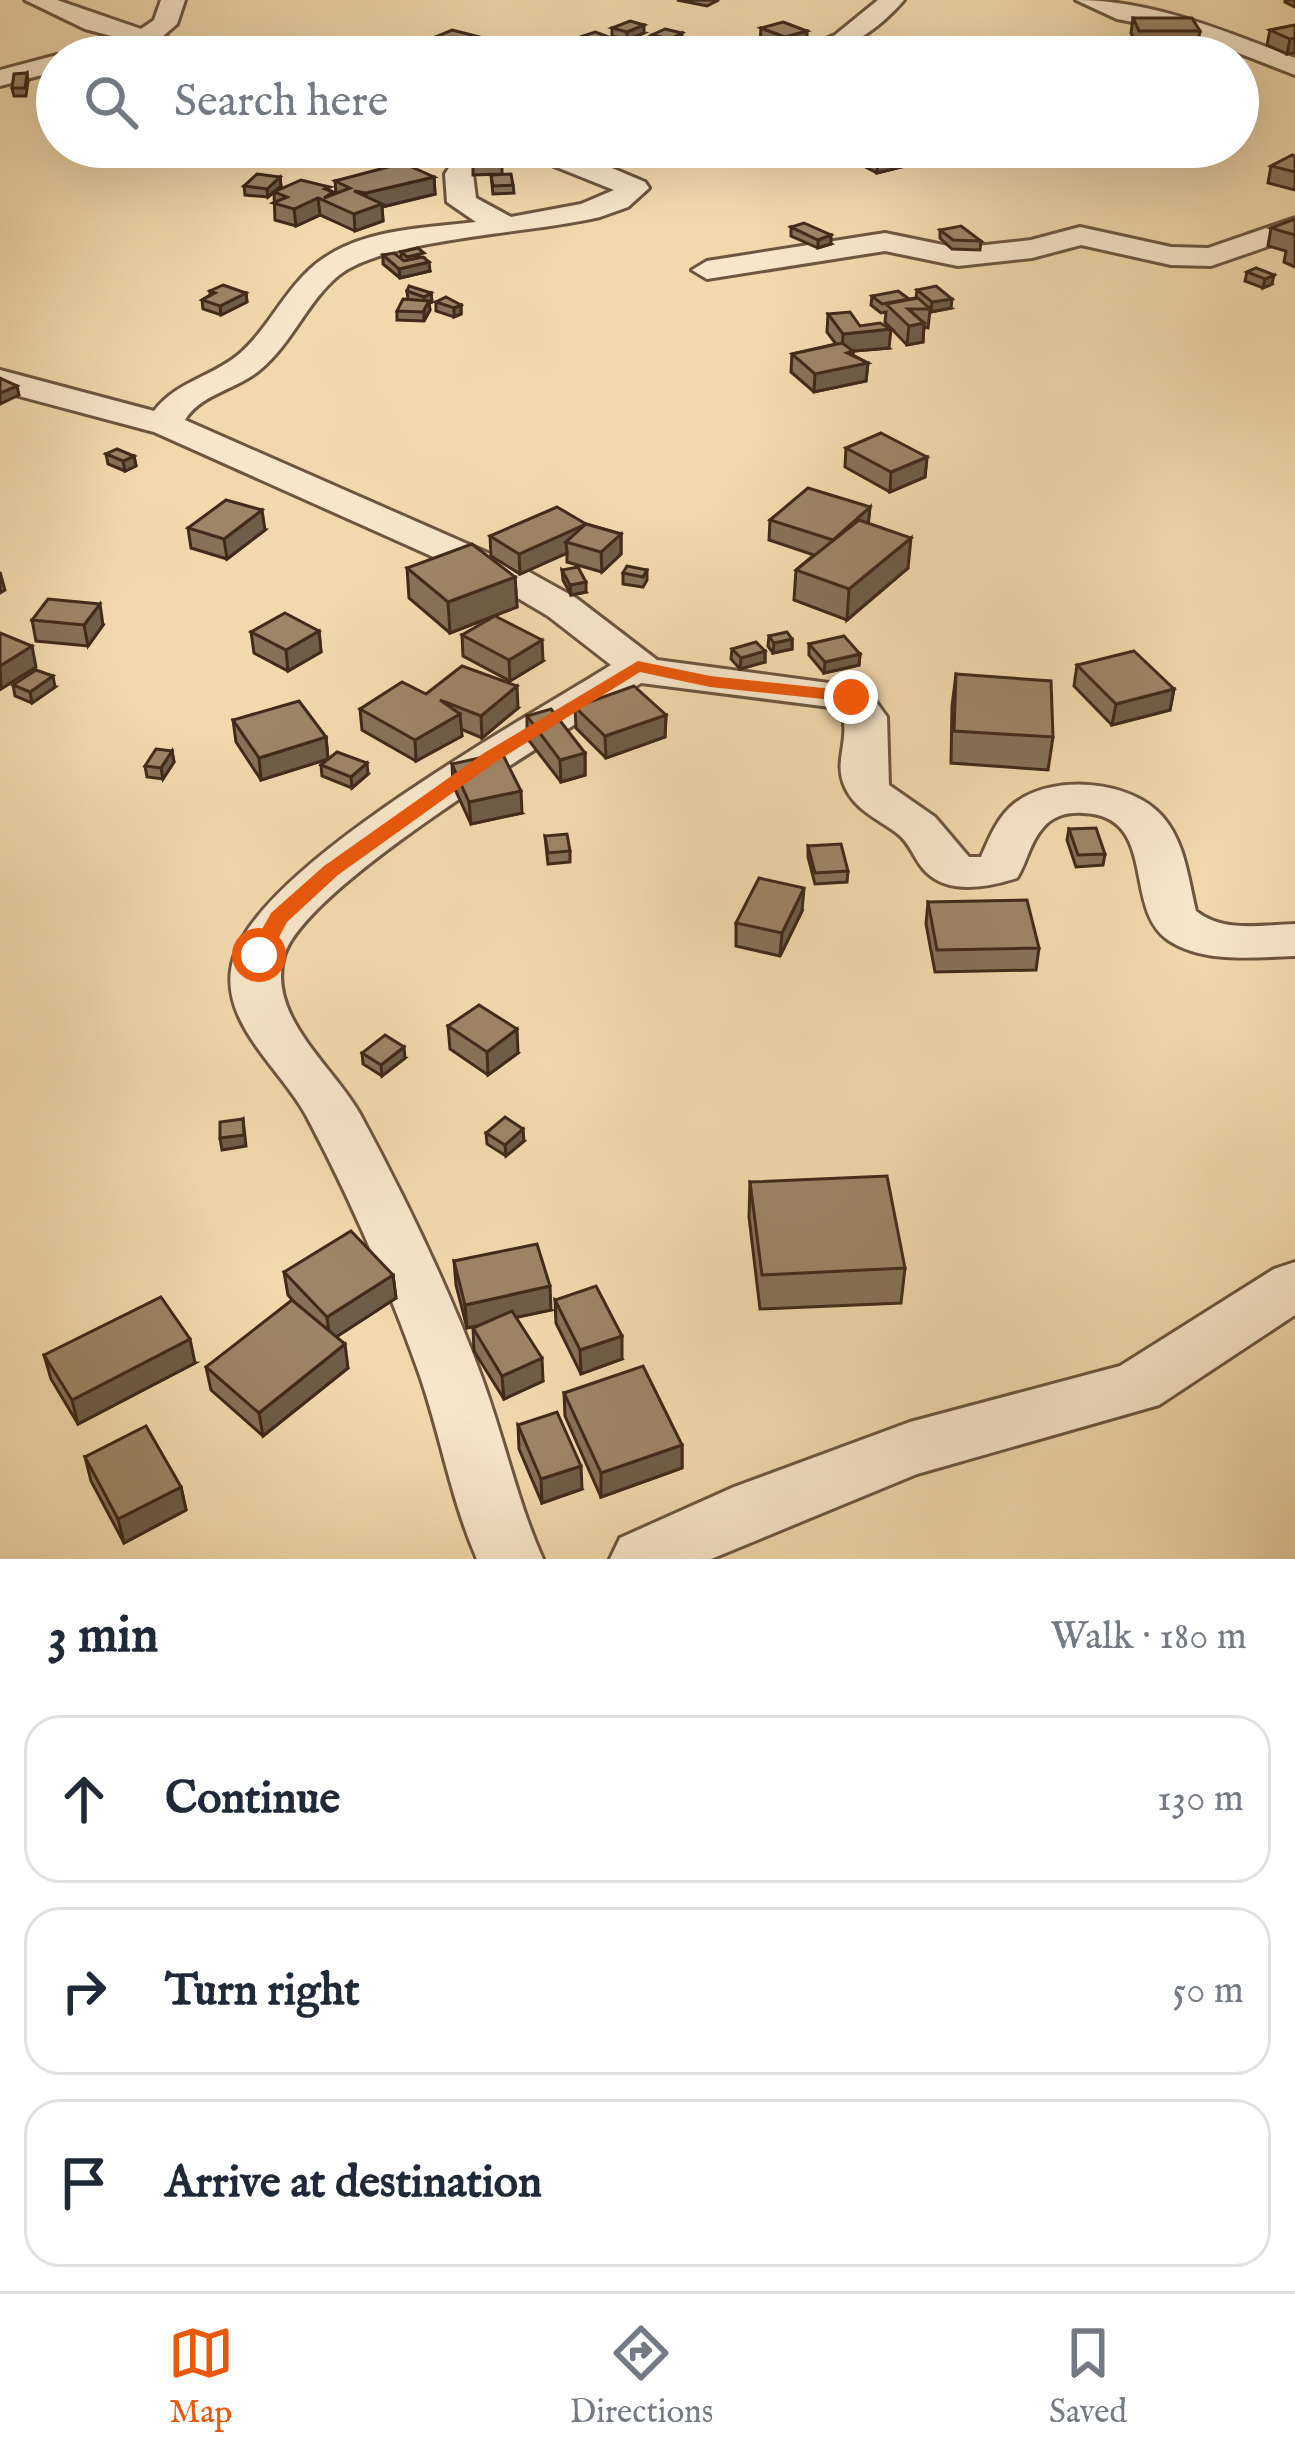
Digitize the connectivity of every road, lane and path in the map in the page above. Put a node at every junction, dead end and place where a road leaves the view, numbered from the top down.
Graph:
1 (37, 0) edge
2 (173, 0) edge
3 (892, 0) edge
4 (1088, 0) edge
5 (135, 36) edge
6 (145, 36) edge
7 (850, 36) edge
8 (1216, 36) edge
9 (1259, 53) edge
10 (1295, 67) edge
11 (36, 69) edge
12 (0, 78) edge
13 (463, 168) edge
14 (584, 168) edge
15 (505, 226) junction
16 (1295, 227) edge
17 (707, 270) dead end
18 (0, 380) edge
19 (166, 425) junction
20 (638, 666) junction
21 (1295, 940) edge
22 (1295, 1285) edge
23 (510, 1559) edge
24 (643, 1559) edge

1 - 5 street
2 - 6 street
3 - 7 street
4 - 8 street
9 - 10 street
11 - 12 street
13 - 15 street
14 - 15 street
15 - 19 street
16 - 17 street
18 - 19 street
19 - 20 street
20 - 21 street
20 - 23 street
22 - 24 street

